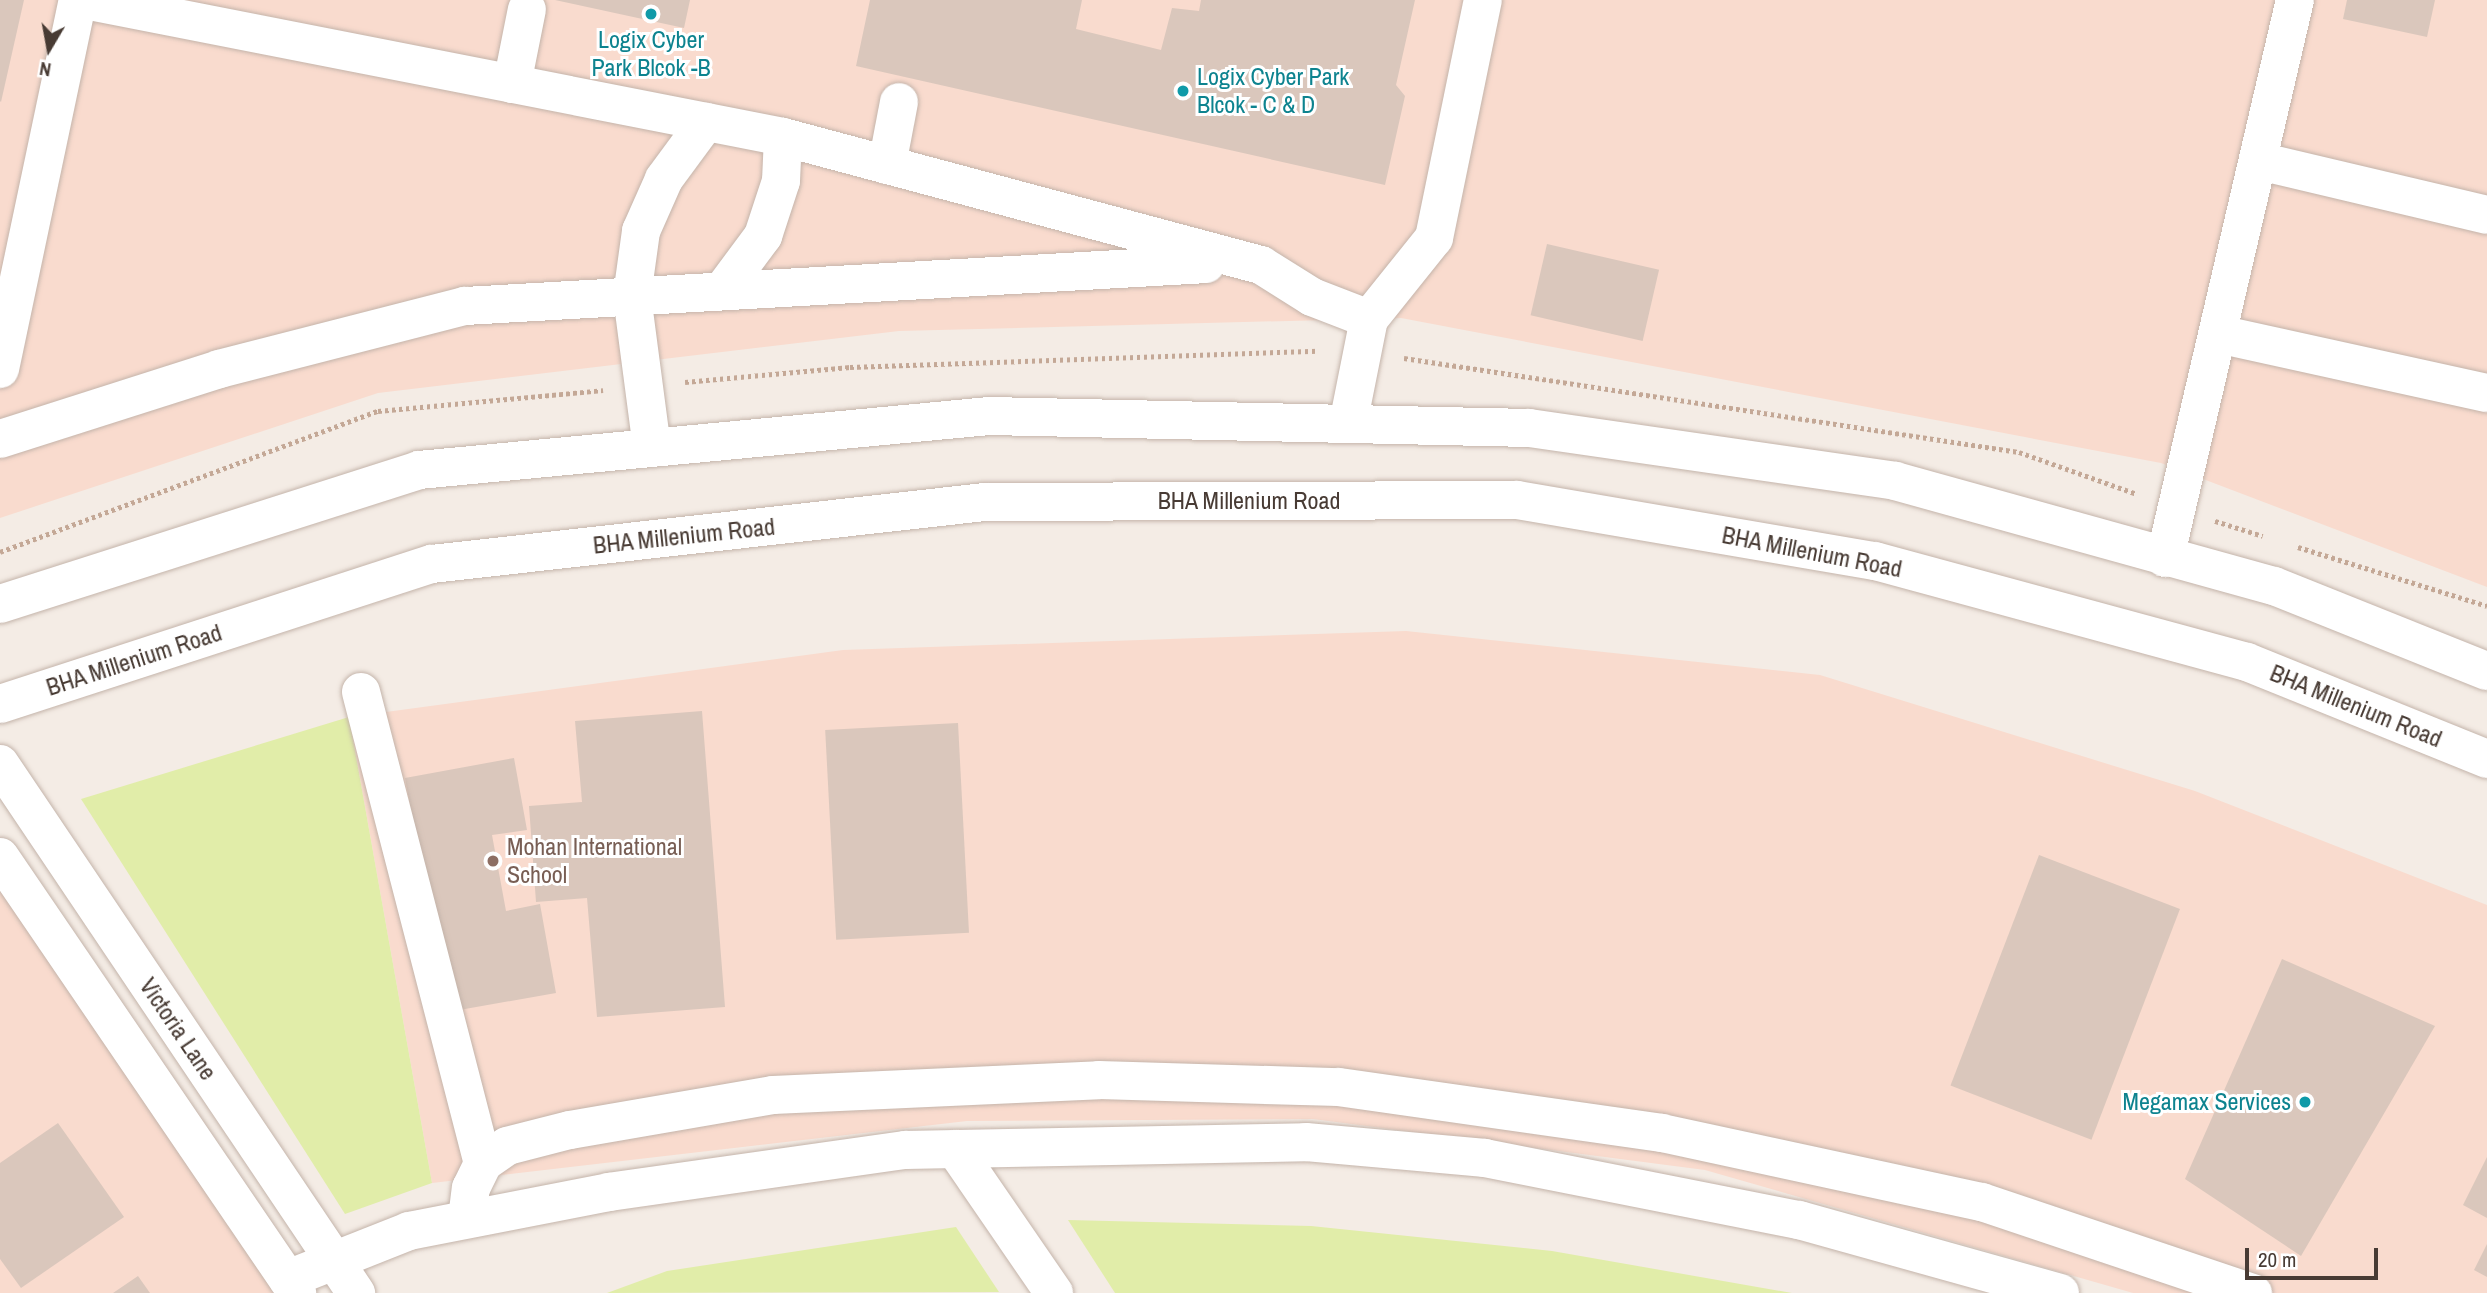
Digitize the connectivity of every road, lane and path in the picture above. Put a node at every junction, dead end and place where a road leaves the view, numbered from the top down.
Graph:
1 (78, 0) edge
2 (85, 0) edge
3 (1483, 0) edge
4 (2295, 0) edge
5 (527, 9) dead end
6 (512, 84) junction
7 (899, 103) dead end
8 (706, 122) junction
9 (783, 137) junction
10 (2259, 161) junction
11 (887, 165) junction
12 (2487, 215) edge
13 (1261, 265) junction
14 (722, 291) junction
15 (632, 296) junction
16 (1370, 318) junction
17 (2218, 334) junction
18 (0, 369) edge
19 (2487, 393) edge
20 (1348, 424) junction
21 (0, 439) edge
22 (652, 448) junction
23 (2165, 558) junction
24 (0, 604) edge
25 (2487, 671) edge
26 (361, 692) dead end
27 (0, 704) edge
28 (2487, 759) edge
29 (0, 764) edge
30 (0, 857) edge
31 (955, 1149) junction
32 (484, 1163) junction
33 (467, 1219) junction
34 (334, 1261) junction
35 (293, 1286) edge
36 (356, 1293) edge
37 (1054, 1293) edge
38 (2060, 1293) edge
39 (2253, 1293) edge

1 - 18 street
2 - 6 street
3 - 16 street
4 - 10 street
5 - 6 street
6 - 8 street
7 - 11 street
8 - 9 street
8 - 15 street
9 - 11 street
9 - 14 street
10 - 12 street
10 - 17 street
11 - 13 street
13 - 14 street
13 - 16 street
14 - 15 street
15 - 21 street
15 - 22 street
16 - 20 street
17 - 19 street
17 - 23 street
20 - 22 street
20 - 23 street
22 - 24 street
23 - 25 street
26 - 32 street
27 - 28 street, BHA Millenium Road
29 - 34 street, Victoria Lane
30 - 35 street, Victoria Lane
31 - 33 street
31 - 37 street
31 - 38 street
32 - 33 street
32 - 39 street
33 - 34 street
34 - 35 street
34 - 36 street, Victoria Lane

